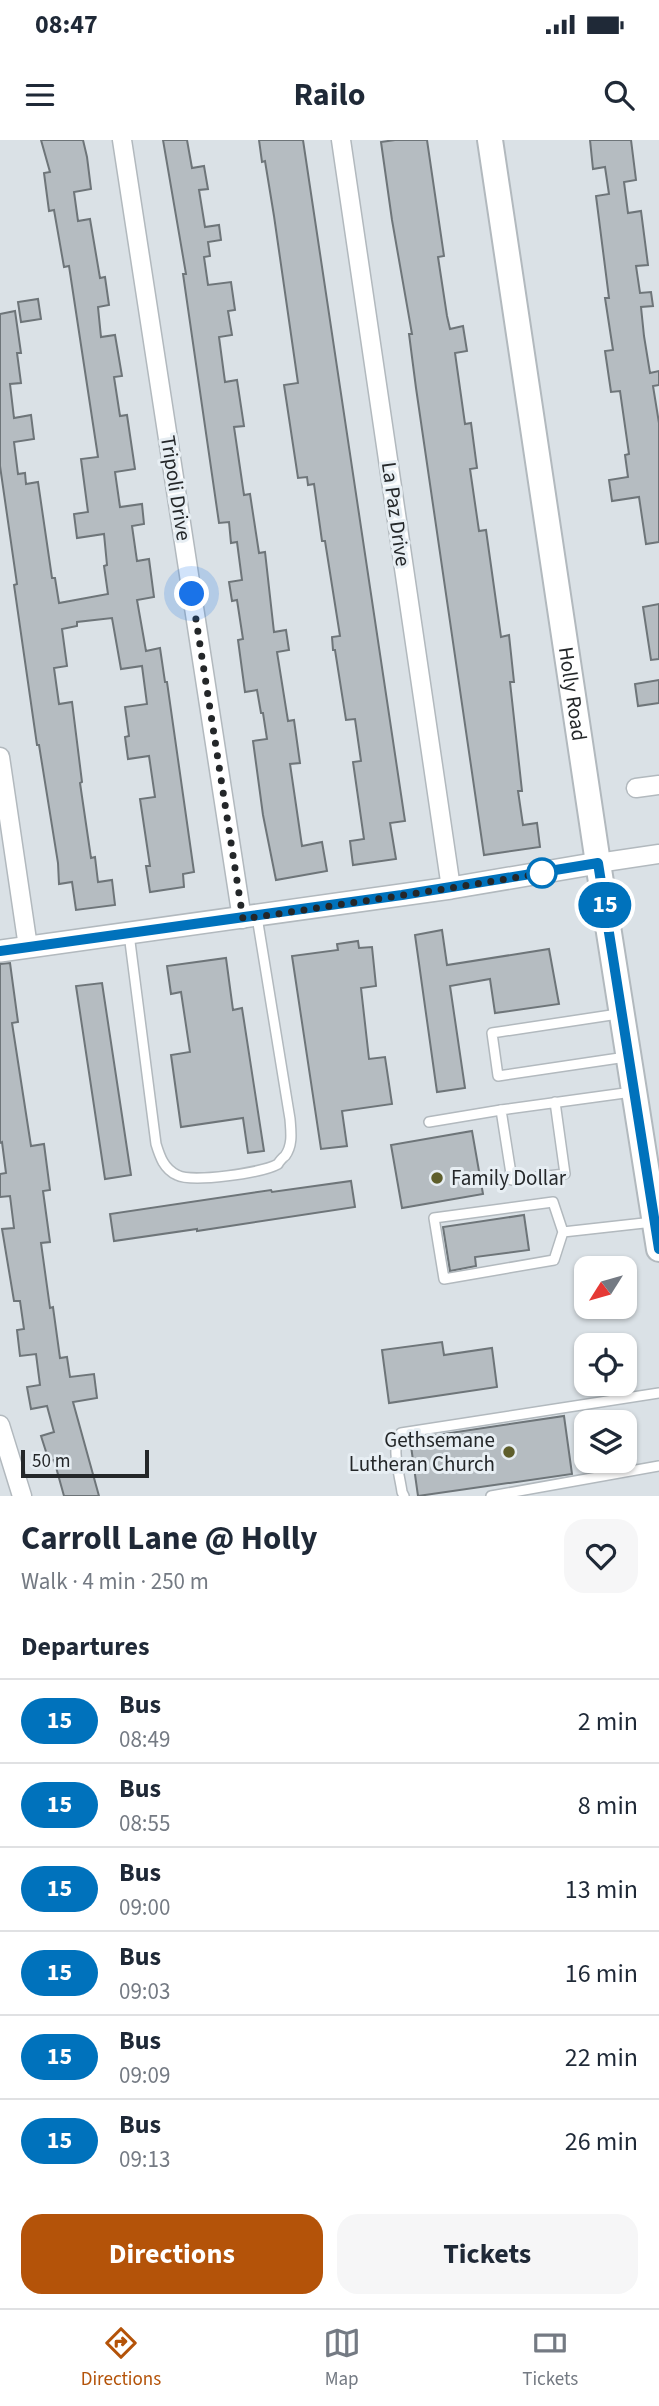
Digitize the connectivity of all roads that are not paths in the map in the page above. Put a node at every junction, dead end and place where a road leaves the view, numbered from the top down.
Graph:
1 (122, 140) edge
2 (341, 140) edge
3 (490, 140) edge
4 (0, 757) edge
5 (659, 785) edge
6 (636, 788) dead end
7 (659, 853) edge
8 (598, 863) junction
9 (451, 888) junction
10 (250, 918) junction
11 (128, 934) junction
12 (28, 947) junction
13 (0, 951) edge
14 (622, 1013) junction
15 (628, 1057) junction
16 (634, 1091) junction
17 (555, 1102) junction
18 (501, 1110) junction
19 (429, 1122) dead end
20 (655, 1222) junction
21 (563, 1232) junction
22 (659, 1249) edge
23 (659, 1393) edge
24 (0, 1425) edge
25 (659, 1466) edge
26 (22, 1496) edge
27 (404, 1496) edge
28 (491, 1496) edge

1 - 10 street, Tripoli Drive
2 - 9 street, La Paz Drive
3 - 8 main road, Holly Road
4 - 12 street
5 - 6 street
7 - 8 street
8 - 9 street
8 - 14 main road, Holly Road
9 - 10 street
10 - 11 street
10 - 11 lane
11 - 12 street
12 - 13 street
14 - 15 main road, Holly Road
14 - 15 lane
15 - 16 main road, Holly Road
16 - 17 lane
16 - 20 main road, Holly Road
17 - 18 lane
17 - 18 lane
18 - 19 lane
20 - 21 lane
20 - 22 main road, Holly Road
21 - 21 lane
23 - 27 lane
24 - 26 street
25 - 28 lane

